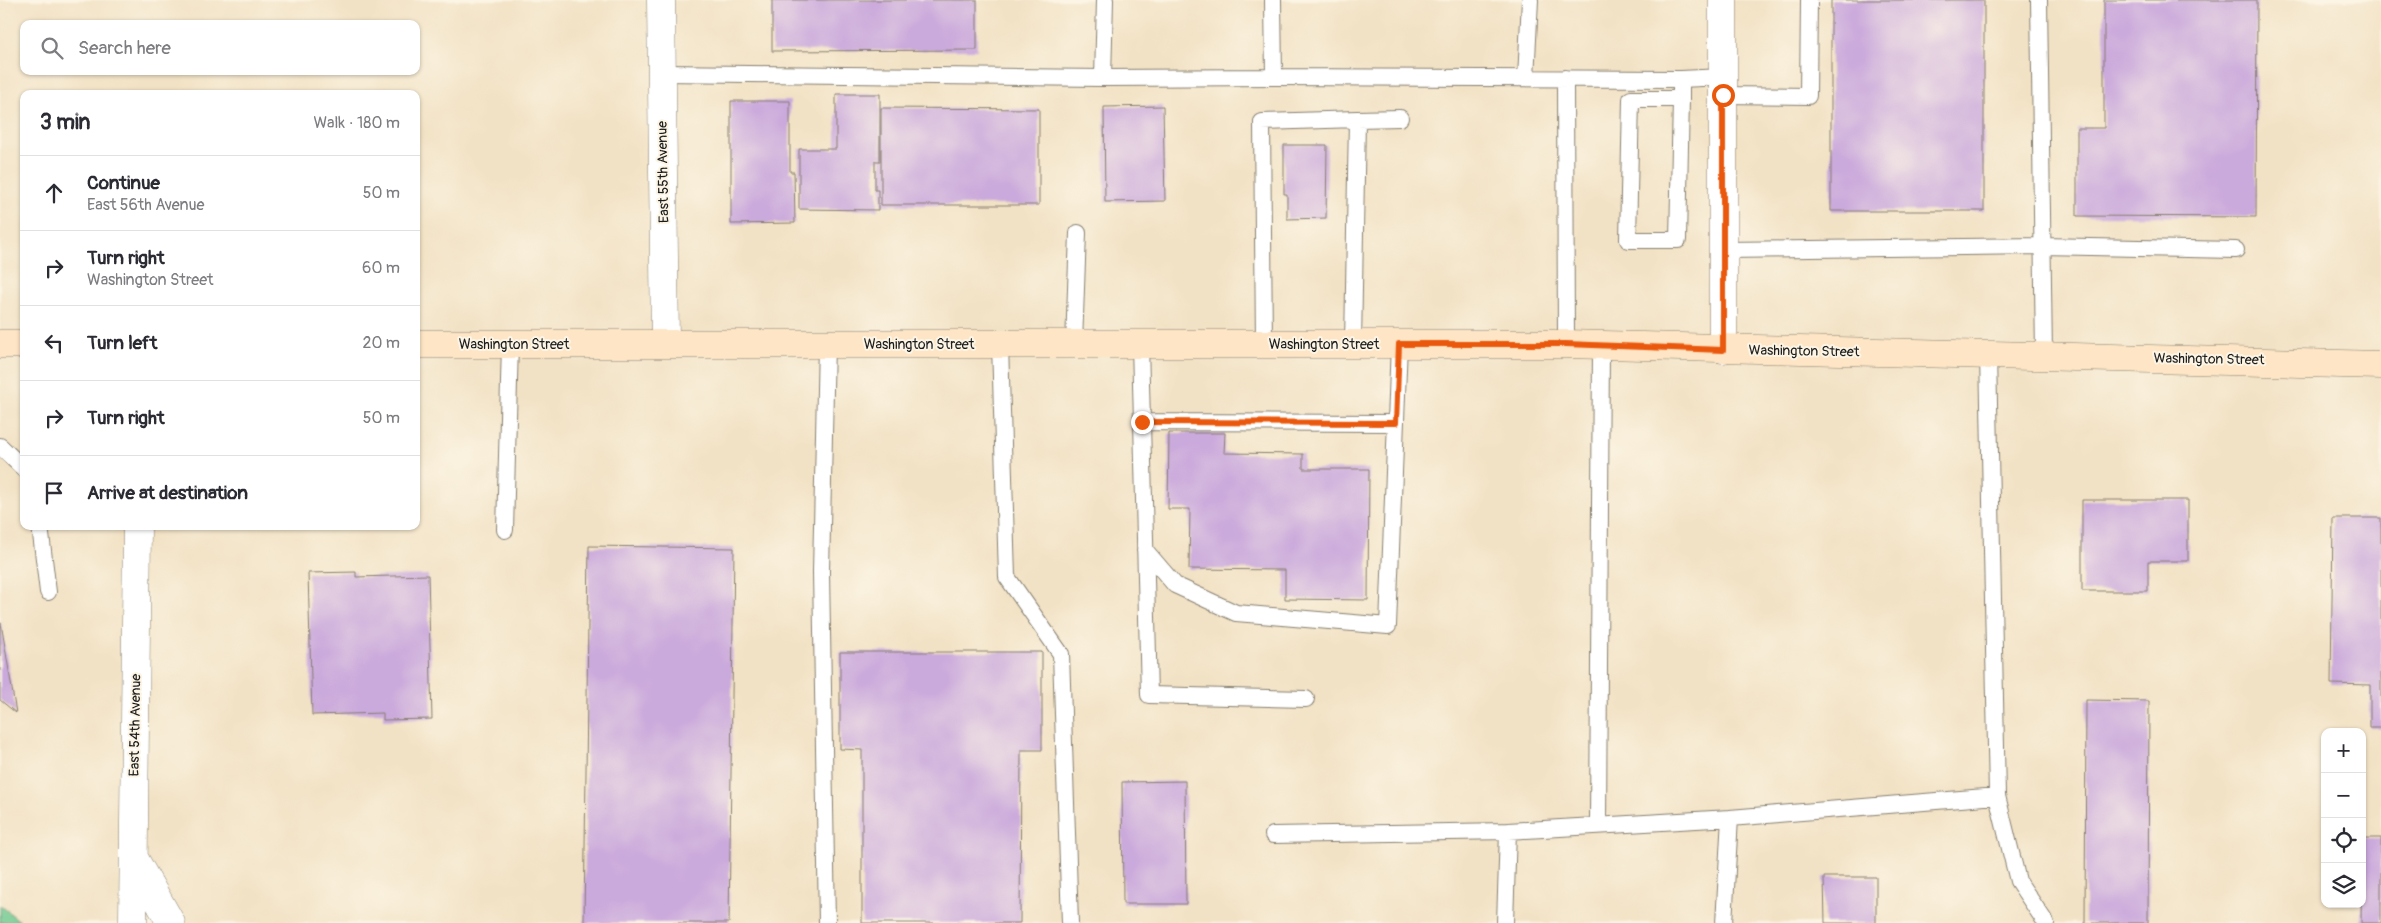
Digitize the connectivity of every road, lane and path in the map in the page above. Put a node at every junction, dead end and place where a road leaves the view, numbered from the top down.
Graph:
1 (661, 0) edge
2 (1105, 0) edge
3 (1273, 0) edge
4 (1530, 0) edge
5 (1723, 0) edge
6 (1809, 0) edge
7 (2039, 0) edge
8 (662, 73) junction
9 (1274, 77) junction
10 (1103, 78) junction
11 (1526, 78) junction
12 (1565, 78) junction
13 (1681, 79) junction
14 (1723, 86) junction
15 (1681, 99) junction
16 (1400, 118) dead end
17 (1357, 119) junction
18 (1078, 233) dead end
19 (2042, 246) junction
20 (1723, 250) junction
21 (2236, 250) dead end
22 (665, 343) junction
23 (0, 344) edge
24 (20, 344) edge
25 (420, 344) edge
26 (510, 344) junction
27 (826, 344) junction
28 (1000, 344) junction
29 (1074, 344) junction
30 (1140, 344) junction
31 (1264, 344) junction
32 (1353, 344) junction
33 (1399, 344) junction
34 (1566, 344) junction
35 (1601, 346) junction
36 (1723, 350) junction
37 (1988, 354) junction
38 (2044, 355) junction
39 (2381, 365) edge
40 (1142, 422) junction
41 (1396, 423) junction
42 (0, 446) edge
43 (20, 465) edge
44 (40, 530) edge
45 (132, 530) edge
46 (506, 530) dead end
47 (1145, 550) junction
48 (48, 592) dead end
49 (1306, 699) dead end
50 (1997, 796) junction
51 (1730, 818) junction
52 (1598, 824) junction
53 (1508, 831) junction
54 (1273, 835) dead end
55 (134, 858) junction
56 (133, 923) edge
57 (171, 923) edge
58 (827, 923) edge
59 (1070, 923) edge
60 (1505, 923) edge
61 (1724, 923) edge
62 (2046, 923) edge

1 - 8 street, East 55th Avenue
2 - 10 lane
3 - 9 lane
4 - 11 lane
5 - 14 street
6 - 14 lane
7 - 19 lane
8 - 10 lane
8 - 22 street, East 55th Avenue
9 - 10 lane
9 - 11 lane
11 - 12 lane
12 - 13 lane
12 - 34 lane
13 - 14 lane
13 - 15 lane
14 - 20 street
15 - 15 lane
16 - 17 lane
17 - 31 lane
17 - 32 lane
18 - 29 lane
19 - 20 lane
19 - 21 lane
19 - 38 lane
20 - 36 street
22 - 26 main road, Washington Street
22 - 27 main road, Washington Street
23 - 24 main road
25 - 26 main road, Washington Street
26 - 46 lane
27 - 28 main road, Washington Street
27 - 58 lane
28 - 29 main road, Washington Street
28 - 59 lane
29 - 30 main road, Washington Street
30 - 31 main road, Washington Street
30 - 40 lane
31 - 32 main road, Washington Street
32 - 33 main road, Washington Street
33 - 34 main road, Washington Street
33 - 41 lane
34 - 35 main road, Washington Street
35 - 36 main road, Washington Street
35 - 52 lane
36 - 37 main road, Washington Street
37 - 38 main road, Washington Street
37 - 50 lane
38 - 39 main road, Washington Street
40 - 41 lane
40 - 47 lane
41 - 47 lane
42 - 43 lane
44 - 48 lane
45 - 55 street, East 54th Avenue
47 - 49 lane
50 - 51 lane
50 - 62 lane
51 - 52 lane
51 - 61 lane
52 - 53 lane
53 - 54 lane
53 - 60 lane
55 - 56 street, East 54th Avenue
55 - 57 street

